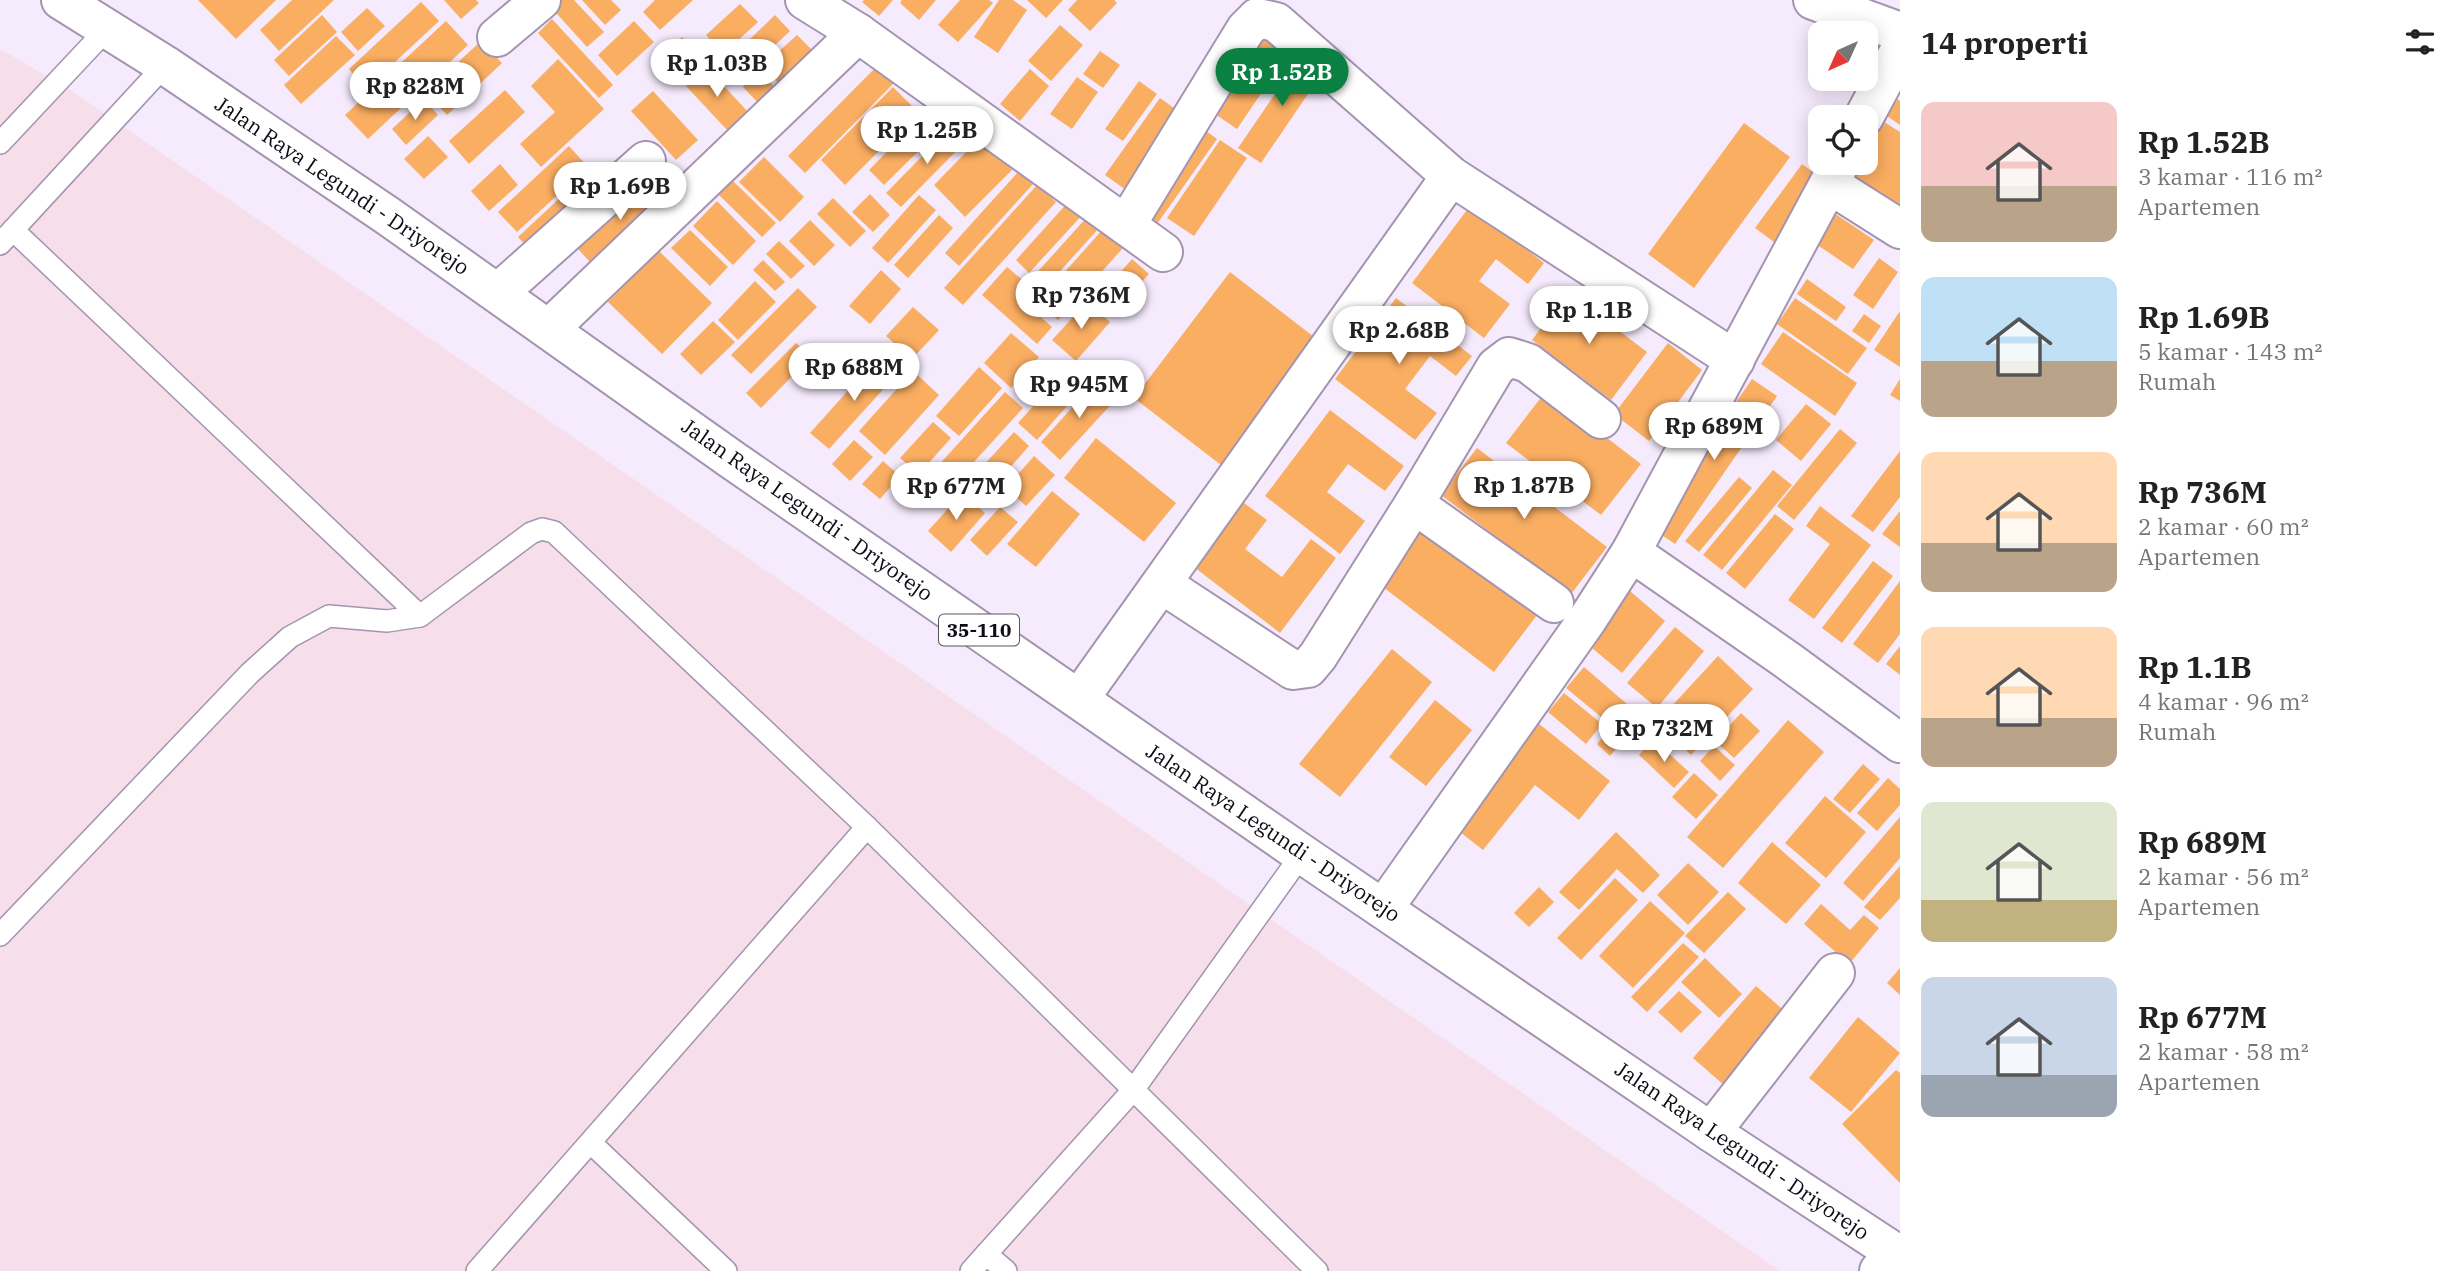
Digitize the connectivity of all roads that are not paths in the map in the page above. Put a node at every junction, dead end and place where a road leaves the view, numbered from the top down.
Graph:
1 (61, 0) edge
2 (541, 0) edge
3 (805, 0) edge
4 (1813, 0) edge
5 (107, 29) junction
6 (1900, 32) edge
7 (858, 33) junction
8 (497, 37) dead end
9 (1900, 50) edge
10 (164, 65) junction
11 (1870, 105) edge
12 (0, 143) edge
13 (646, 161) dead end
14 (1834, 175) edge
15 (1836, 175) edge
16 (1451, 176) junction
17 (1126, 225) junction
18 (1900, 229) edge
19 (7, 237) edge
20 (1163, 252) dead end
21 (498, 293) junction
22 (549, 329) junction
23 (1735, 360) junction
24 (1601, 419) dead end
25 (1414, 504) junction
26 (1631, 552) junction
27 (1162, 584) junction
28 (1554, 603) dead end
29 (420, 616) junction
30 (1079, 699) junction
31 (1900, 743) edge
32 (867, 827) junction
33 (1302, 854) junction
34 (1383, 909) junction
35 (0, 935) edge
36 (1835, 973) dead end
37 (1134, 1089) junction
38 (1711, 1132) junction
39 (591, 1143) junction
40 (986, 1254) junction
41 (1894, 1257) edge
42 (477, 1271) edge
43 (726, 1271) edge
44 (971, 1271) edge
45 (1006, 1271) edge
46 (1317, 1271) edge

1 - 5 street, Jalan Raya Legundi - Driyorejo / 35-110
2 - 8 street
3 - 7 street
4 - 6 street
5 - 10 street, Jalan Raya Legundi - Driyorejo / 35-110
5 - 12 lane
7 - 17 street
7 - 22 street
9 - 11 street
10 - 19 lane
10 - 21 street, Jalan Raya Legundi - Driyorejo / 35-110
13 - 21 street
14 - 23 street
15 - 18 street
16 - 17 street
16 - 23 street
16 - 27 street
17 - 20 street
19 - 29 lane
21 - 22 street, Jalan Raya Legundi - Driyorejo / 35-110
22 - 30 street, Jalan Raya Legundi - Driyorejo / 35-110
23 - 26 street
24 - 25 street
25 - 27 street
25 - 28 street
26 - 31 street
26 - 34 street
27 - 30 street
29 - 32 lane
29 - 35 lane
30 - 33 street, Jalan Raya Legundi - Driyorejo / 35-110
32 - 37 lane
32 - 39 lane
33 - 34 street, Jalan Raya Legundi - Driyorejo / 35-110
33 - 37 lane
34 - 38 street, Jalan Raya Legundi - Driyorejo / 35-110
36 - 38 street
37 - 40 lane
37 - 46 lane
38 - 41 street, Jalan Raya Legundi - Driyorejo / 35-110
39 - 42 lane
39 - 43 lane
40 - 44 lane
40 - 45 lane

